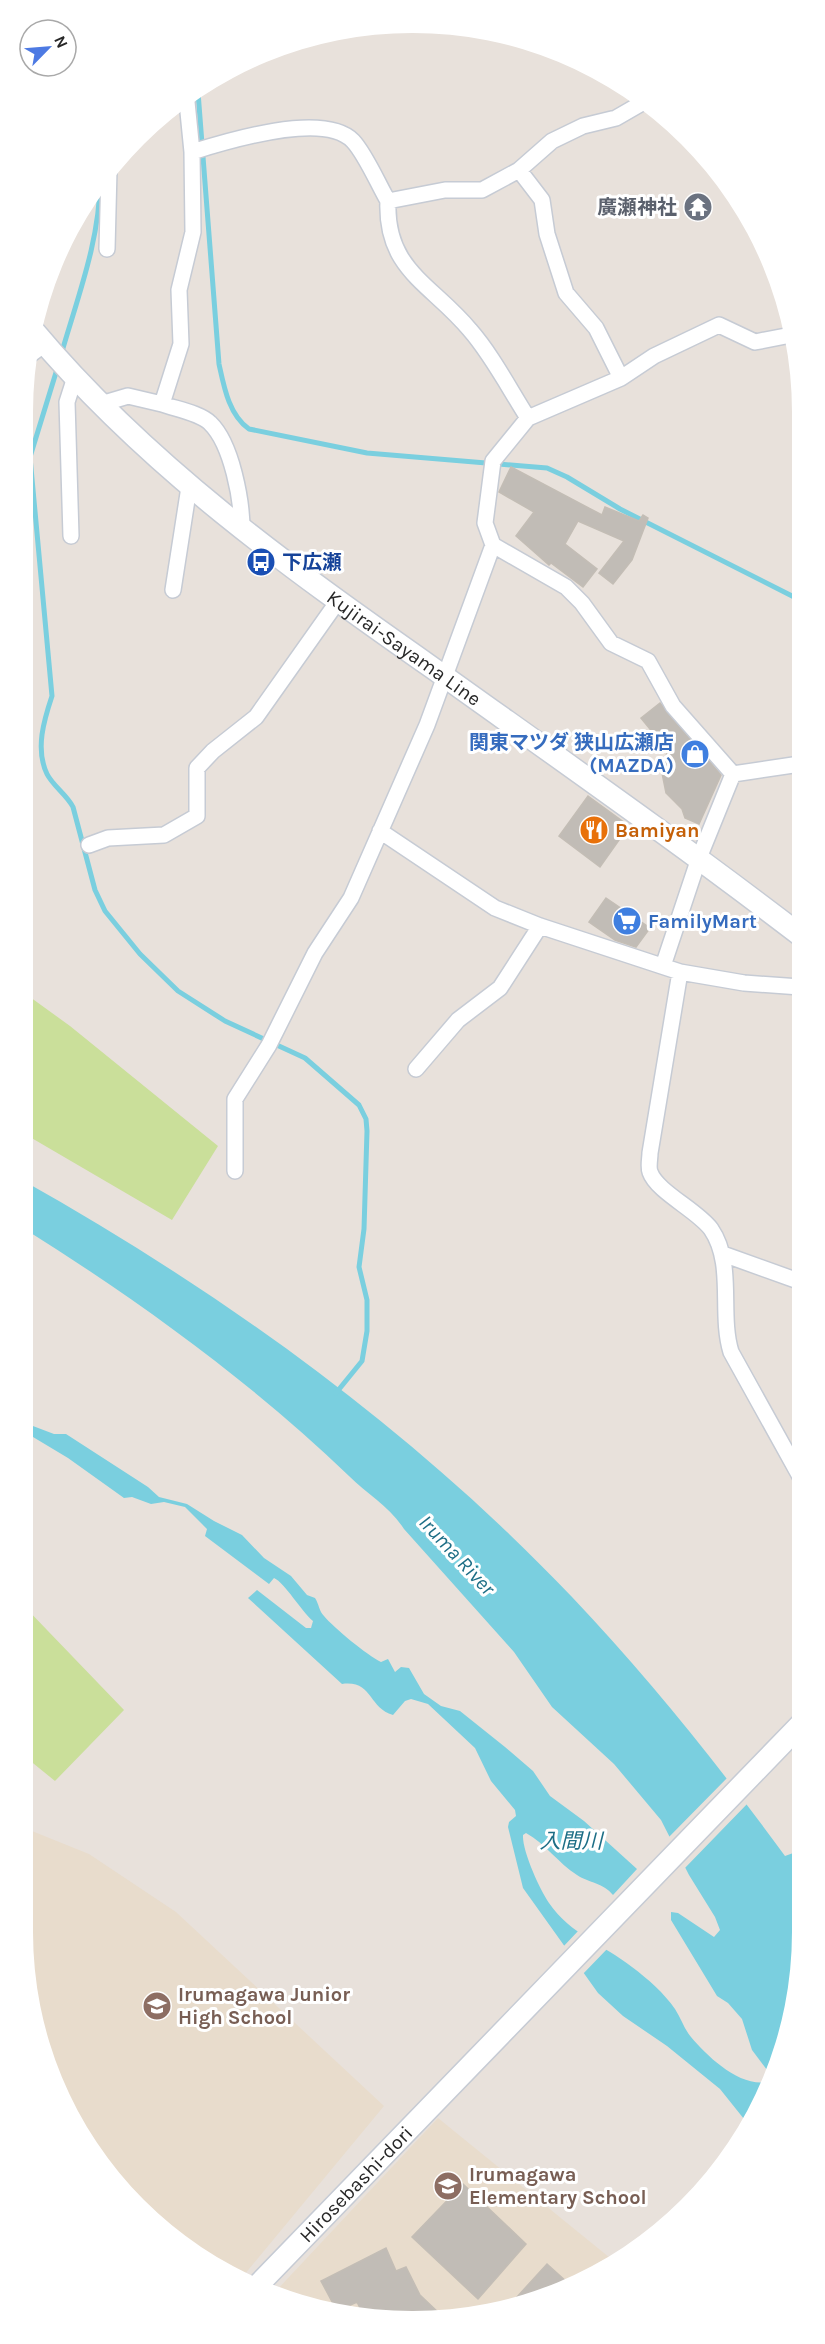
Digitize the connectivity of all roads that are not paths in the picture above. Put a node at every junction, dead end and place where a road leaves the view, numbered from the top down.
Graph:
1 (637, 106) edge
2 (187, 107) edge
3 (192, 152) junction
4 (519, 170) junction
5 (109, 183) edge
6 (388, 201) junction
7 (107, 249) dead end
8 (784, 335) edge
9 (40, 345) edge
10 (72, 374) junction
11 (621, 378) junction
12 (101, 404) junction
13 (162, 404) junction
14 (528, 418) junction
15 (189, 487) junction
16 (242, 530) junction
17 (71, 536) dead end
18 (493, 545) junction
19 (173, 590) dead end
20 (338, 602) junction
21 (443, 676) junction
22 (792, 765) edge
23 (733, 774) junction
24 (380, 831) junction
25 (89, 845) dead end
26 (699, 858) junction
27 (540, 926) junction
28 (792, 929) edge
29 (663, 966) junction
30 (680, 972) junction
31 (792, 986) edge
32 (416, 1069) dead end
33 (235, 1171) dead end
34 (723, 1254) junction
35 (792, 1279) edge
36 (792, 1462) edge
37 (792, 1733) edge
38 (263, 2280) edge

1 - 4 street
2 - 3 street
3 - 6 street
3 - 13 street
4 - 6 street
4 - 11 street
5 - 7 street
6 - 14 street
8 - 11 street
9 - 10 main road, Kujirai-Sayama Line
10 - 12 main road, Kujirai-Sayama Line
10 - 17 street
11 - 14 street
12 - 13 street
12 - 15 main road, Kujirai-Sayama Line
13 - 16 street
14 - 18 street
15 - 16 main road, Kujirai-Sayama Line
15 - 19 street
16 - 20 main road, Kujirai-Sayama Line
18 - 21 street
18 - 23 street
20 - 21 main road, Kujirai-Sayama Line
20 - 25 street
21 - 24 street
21 - 26 main road, Kujirai-Sayama Line
22 - 23 street
23 - 26 street
24 - 27 street
24 - 33 street
26 - 28 main road, Kujirai-Sayama Line
26 - 29 street
27 - 29 street
27 - 32 street
29 - 30 street
30 - 31 street
30 - 34 street
34 - 35 street
34 - 36 street
37 - 38 main road, Hirosebashi-dori

